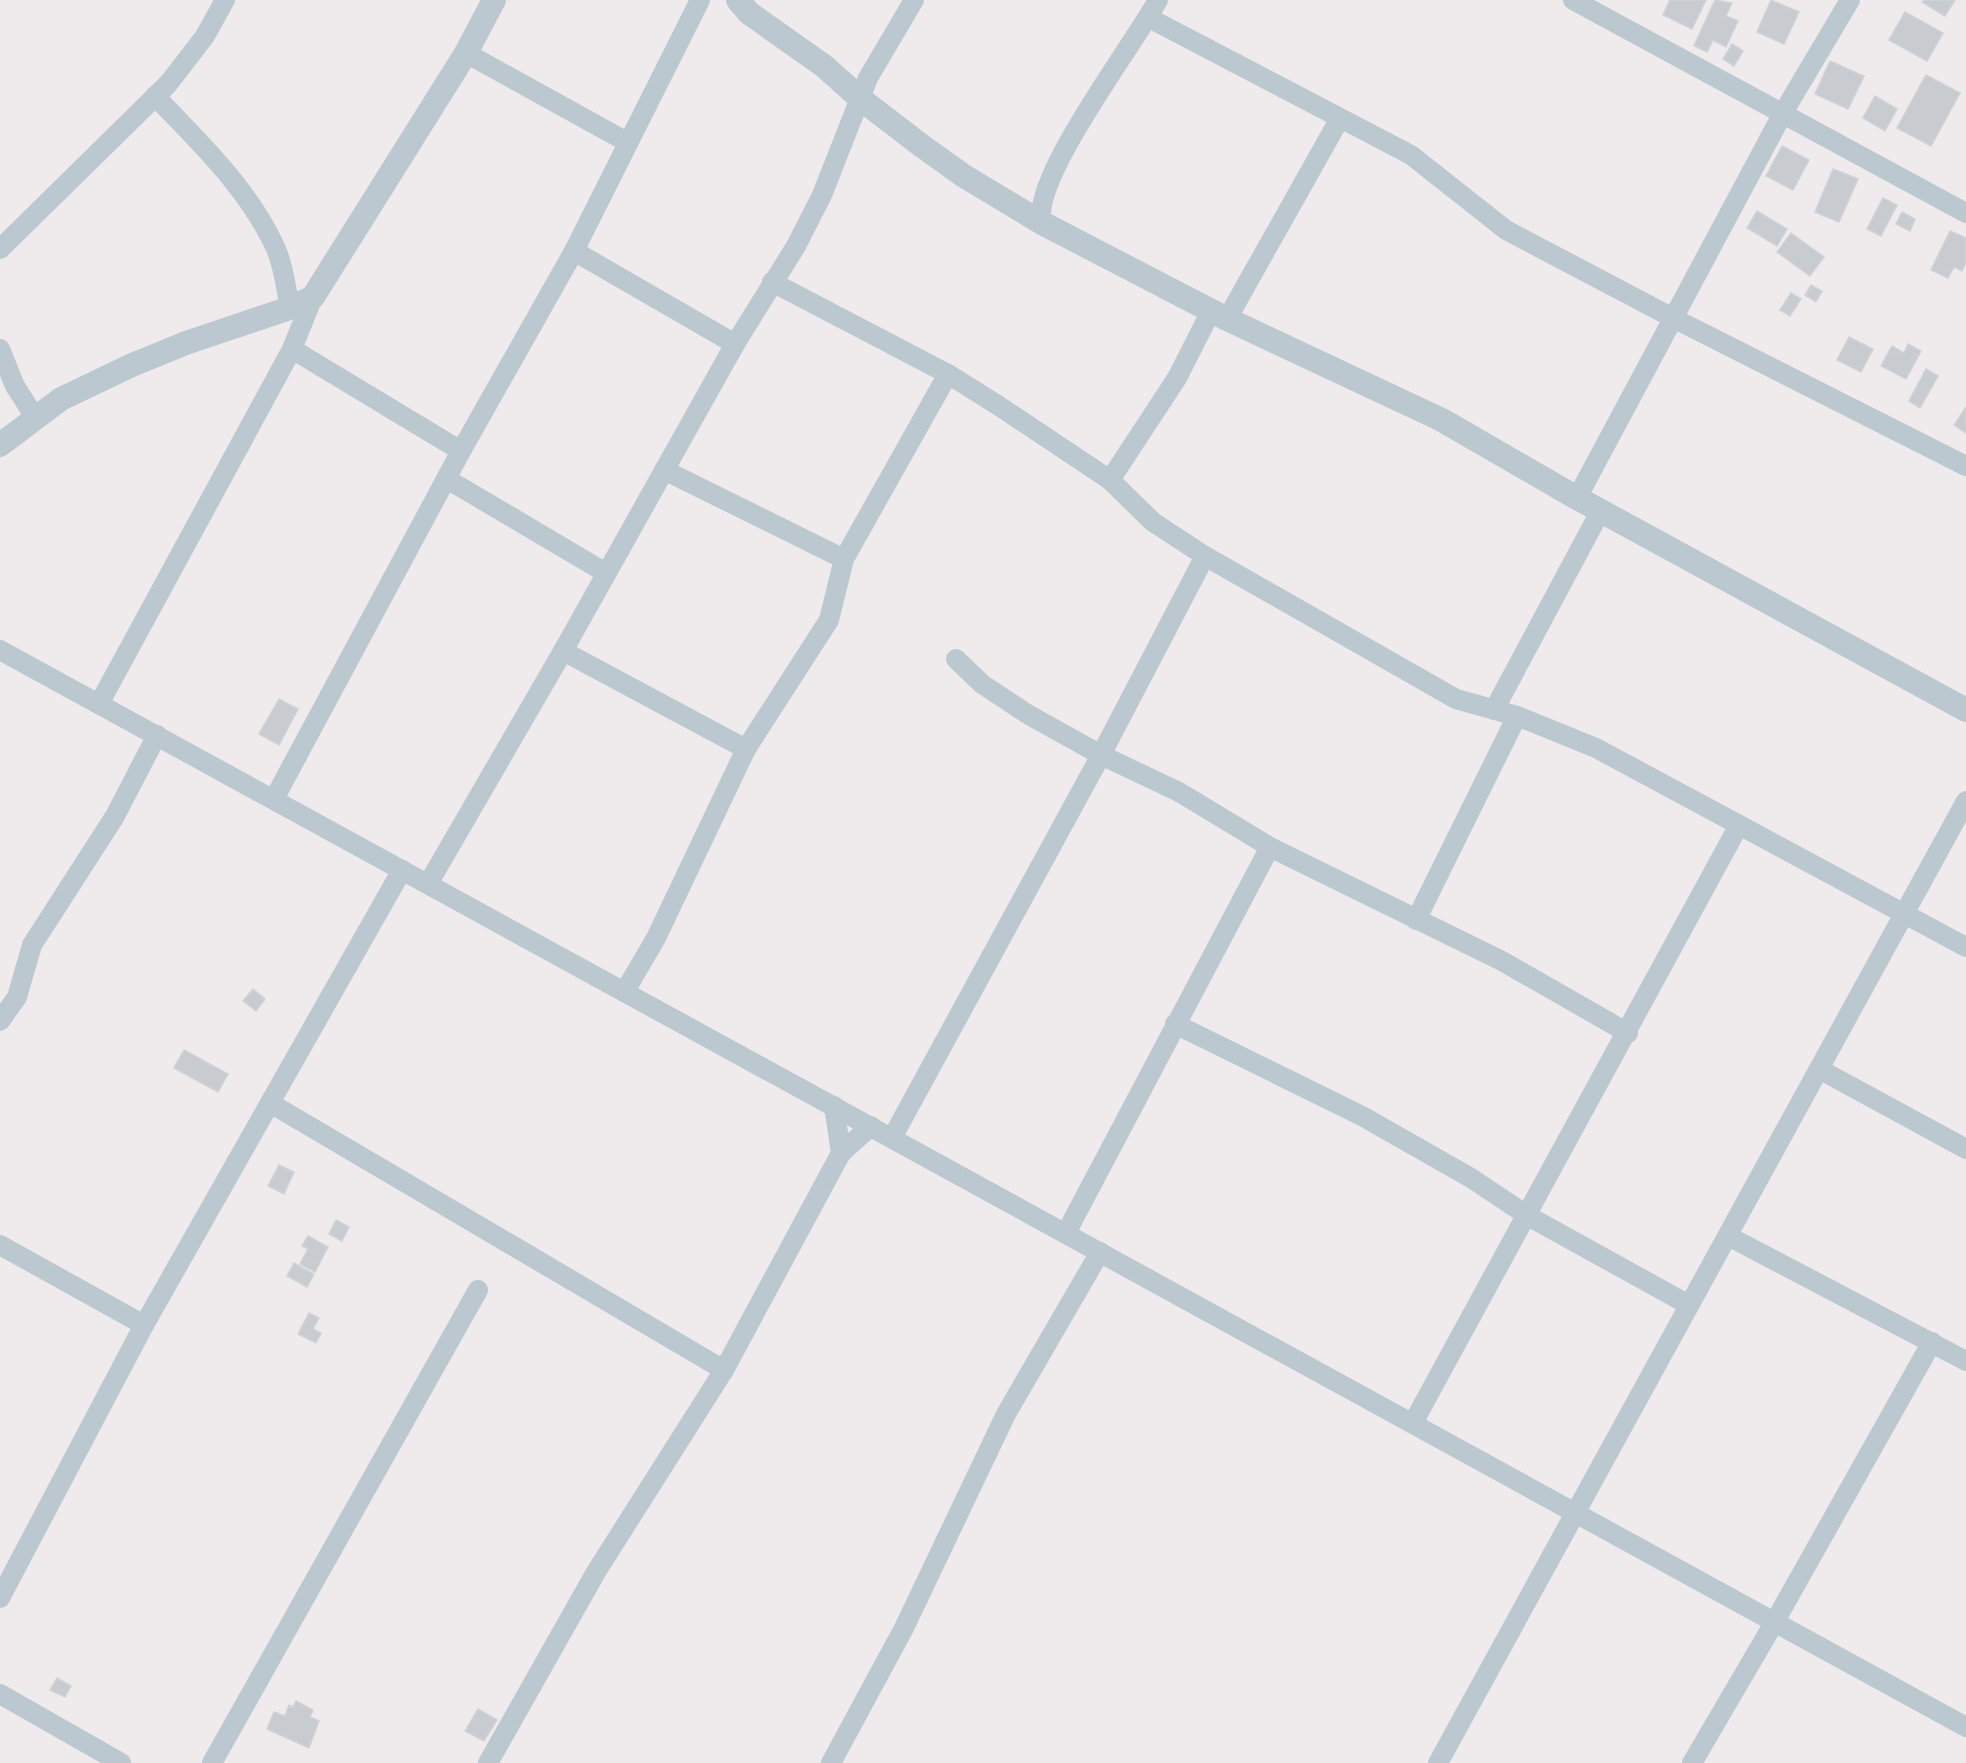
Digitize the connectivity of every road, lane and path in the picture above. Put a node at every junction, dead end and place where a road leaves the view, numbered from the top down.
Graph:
1 (225, 0) edge
2 (494, 0) edge
3 (700, 0) edge
4 (738, 0) edge
5 (914, 0) edge
6 (1573, 0) edge
7 (1850, 0) edge
8 (1154, 5) edge
9 (466, 53) junction
10 (155, 96) junction
11 (862, 100) junction
12 (1783, 113) junction
13 (1339, 120) junction
14 (627, 142) junction
15 (1966, 213) edge
16 (1042, 223) junction
17 (0, 249) edge
18 (574, 251) junction
19 (772, 282) junction
20 (313, 297) junction
21 (290, 308) junction
22 (1219, 315) junction
23 (1675, 320) junction
24 (735, 344) junction
25 (0, 349) edge
26 (292, 349) junction
27 (948, 375) junction
28 (36, 419) junction
29 (0, 445) edge
30 (461, 451) junction
31 (1966, 466) edge
32 (664, 470) junction
33 (447, 479) junction
34 (1110, 480) junction
35 (1577, 498) junction
36 (1601, 510) junction
37 (1204, 556) junction
38 (844, 559) junction
39 (606, 573) junction
40 (0, 650) edge
41 (563, 651) junction
42 (956, 659) dead end
43 (99, 704) junction
44 (1494, 710) junction
45 (1966, 710) edge
46 (1517, 716) junction
47 (157, 735) junction
48 (746, 749) junction
49 (1101, 755) junction
50 (274, 800) junction
51 (1966, 801) edge
52 (1739, 825) junction
53 (1270, 847) junction
54 (402, 870) junction
55 (428, 884) junction
56 (1904, 914) junction
57 (1416, 920) junction
58 (1966, 947) edge
59 (624, 991) junction
60 (0, 1021) edge
61 (1174, 1024) junction
62 (1628, 1033) junction
63 (1819, 1069) junction
64 (270, 1103) junction
65 (834, 1106) junction
66 (871, 1126) junction
67 (892, 1138) junction
68 (1966, 1149) edge
69 (841, 1153) junction
70 (1528, 1216) junction
71 (1066, 1233) junction
72 (1728, 1236) junction
73 (0, 1245) edge
74 (1100, 1252) junction
75 (478, 1290) dead end
76 (1689, 1305) junction
77 (144, 1326) junction
78 (1932, 1342) junction
79 (1966, 1361) edge
80 (724, 1370) junction
81 (1413, 1423) junction
82 (1576, 1512) junction
83 (0, 1598) edge
84 (1774, 1623) junction
85 (0, 1694) edge
86 (1966, 1727) edge
87 (121, 1763) edge
88 (212, 1763) edge
89 (488, 1763) edge
90 (831, 1763) edge
91 (1438, 1763) edge
92 (1692, 1763) edge

1 - 10 street
2 - 9 street
3 - 14 street
4 - 11 street
5 - 11 street
6 - 12 street
7 - 12 street
8 - 13 street
8 - 16 street
9 - 14 street
9 - 20 street
10 - 17 street
10 - 21 street
11 - 16 street
11 - 19 street
12 - 15 street
12 - 23 street
13 - 22 street
13 - 23 street
14 - 18 street
16 - 22 street
18 - 24 street
18 - 30 street
19 - 24 street
19 - 27 street
20 - 21 street
20 - 26 street
21 - 28 street
22 - 34 street
22 - 35 street
23 - 31 street
23 - 35 street
24 - 32 street
25 - 28 street
26 - 30 street
26 - 43 street
27 - 34 street
27 - 38 street
28 - 29 street
30 - 33 street
32 - 38 street
32 - 39 street
33 - 39 street
33 - 50 street
34 - 37 street
35 - 36 street
36 - 44 street
36 - 45 street
37 - 44 street
37 - 49 street
38 - 48 street
39 - 41 street
40 - 43 street
41 - 48 street
41 - 55 street
42 - 49 street
43 - 47 street
44 - 46 street
46 - 52 street
46 - 57 street
47 - 50 street
47 - 60 street
48 - 59 street
49 - 53 street
49 - 67 street
50 - 54 street
51 - 56 street
52 - 56 street
52 - 62 street
53 - 57 street
53 - 61 street
54 - 55 street
54 - 64 street
55 - 59 street
56 - 58 street
56 - 63 street
57 - 62 street
59 - 65 street
61 - 70 street
61 - 71 street
62 - 70 street
63 - 68 street
63 - 72 street
64 - 77 street
64 - 80 street
65 - 66 street
65 - 69 street
66 - 67 street
66 - 69 street
67 - 71 street
69 - 80 street
70 - 76 street
70 - 81 street
71 - 74 street
72 - 76 street
72 - 78 street
73 - 77 street
74 - 81 street
74 - 90 street
75 - 88 street
76 - 82 street
77 - 83 street
78 - 79 street
78 - 84 street
80 - 89 street
81 - 82 street
82 - 84 street
82 - 91 street
84 - 86 street
84 - 92 street
85 - 87 street

